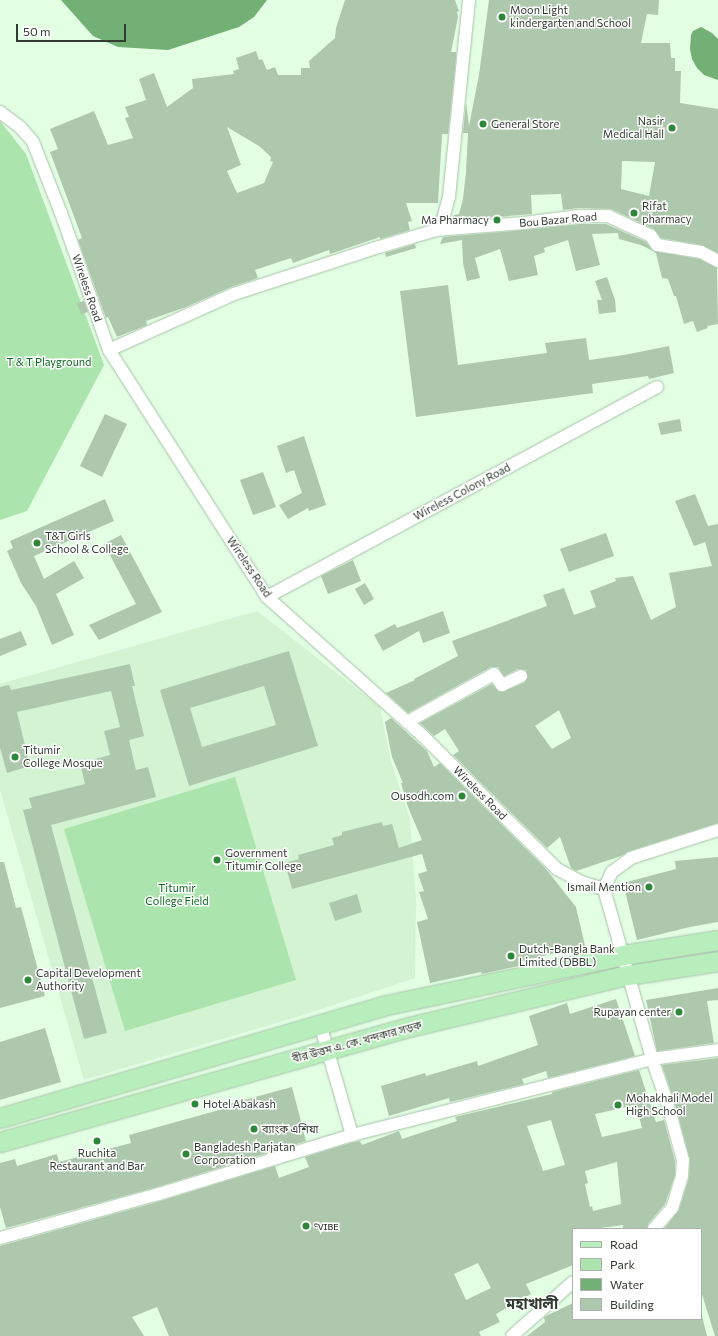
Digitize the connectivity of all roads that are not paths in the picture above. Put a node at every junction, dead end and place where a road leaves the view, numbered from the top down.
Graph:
1 (469, 0) edge
2 (0, 112) edge
3 (436, 230) junction
4 (718, 261) edge
5 (109, 350) junction
6 (657, 387) dead end
7 (267, 597) junction
8 (521, 676) dead end
9 (407, 722) junction
10 (718, 830) edge
11 (604, 889) junction
12 (718, 940) edge
13 (623, 955) junction
14 (718, 961) edge
15 (628, 975) junction
16 (320, 1024) junction
17 (328, 1049) junction
18 (718, 1050) edge
19 (652, 1059) junction
20 (0, 1118) edge
21 (352, 1136) junction
22 (0, 1142) edge
23 (655, 1228) edge
24 (0, 1238) edge
25 (572, 1283) edge
26 (512, 1336) edge

1 - 3 street
2 - 5 street, Wireless Road
3 - 4 street, Bou Bazar Road
3 - 5 street, Bou Bazar Road
5 - 7 street, Wireless Road
6 - 7 street, Wireless Colony Road
7 - 9 street, Wireless Road
8 - 9 street
9 - 11 street, Wireless Road
10 - 11 street
11 - 13 street
12 - 13 main road
13 - 15 street
13 - 16 main road
14 - 15 main road, বীর উত্তম এ. কে. খন্দকার সড়ক
15 - 17 main road, বীর উত্তম এ. কে. খন্দকার সড়ক
15 - 19 street
16 - 17 street
16 - 20 main road
17 - 21 street
17 - 22 main road, বীর উত্তম এ. কে. খন্দকার সড়ক
18 - 19 street
19 - 21 street
19 - 23 street
21 - 24 street
25 - 26 street

